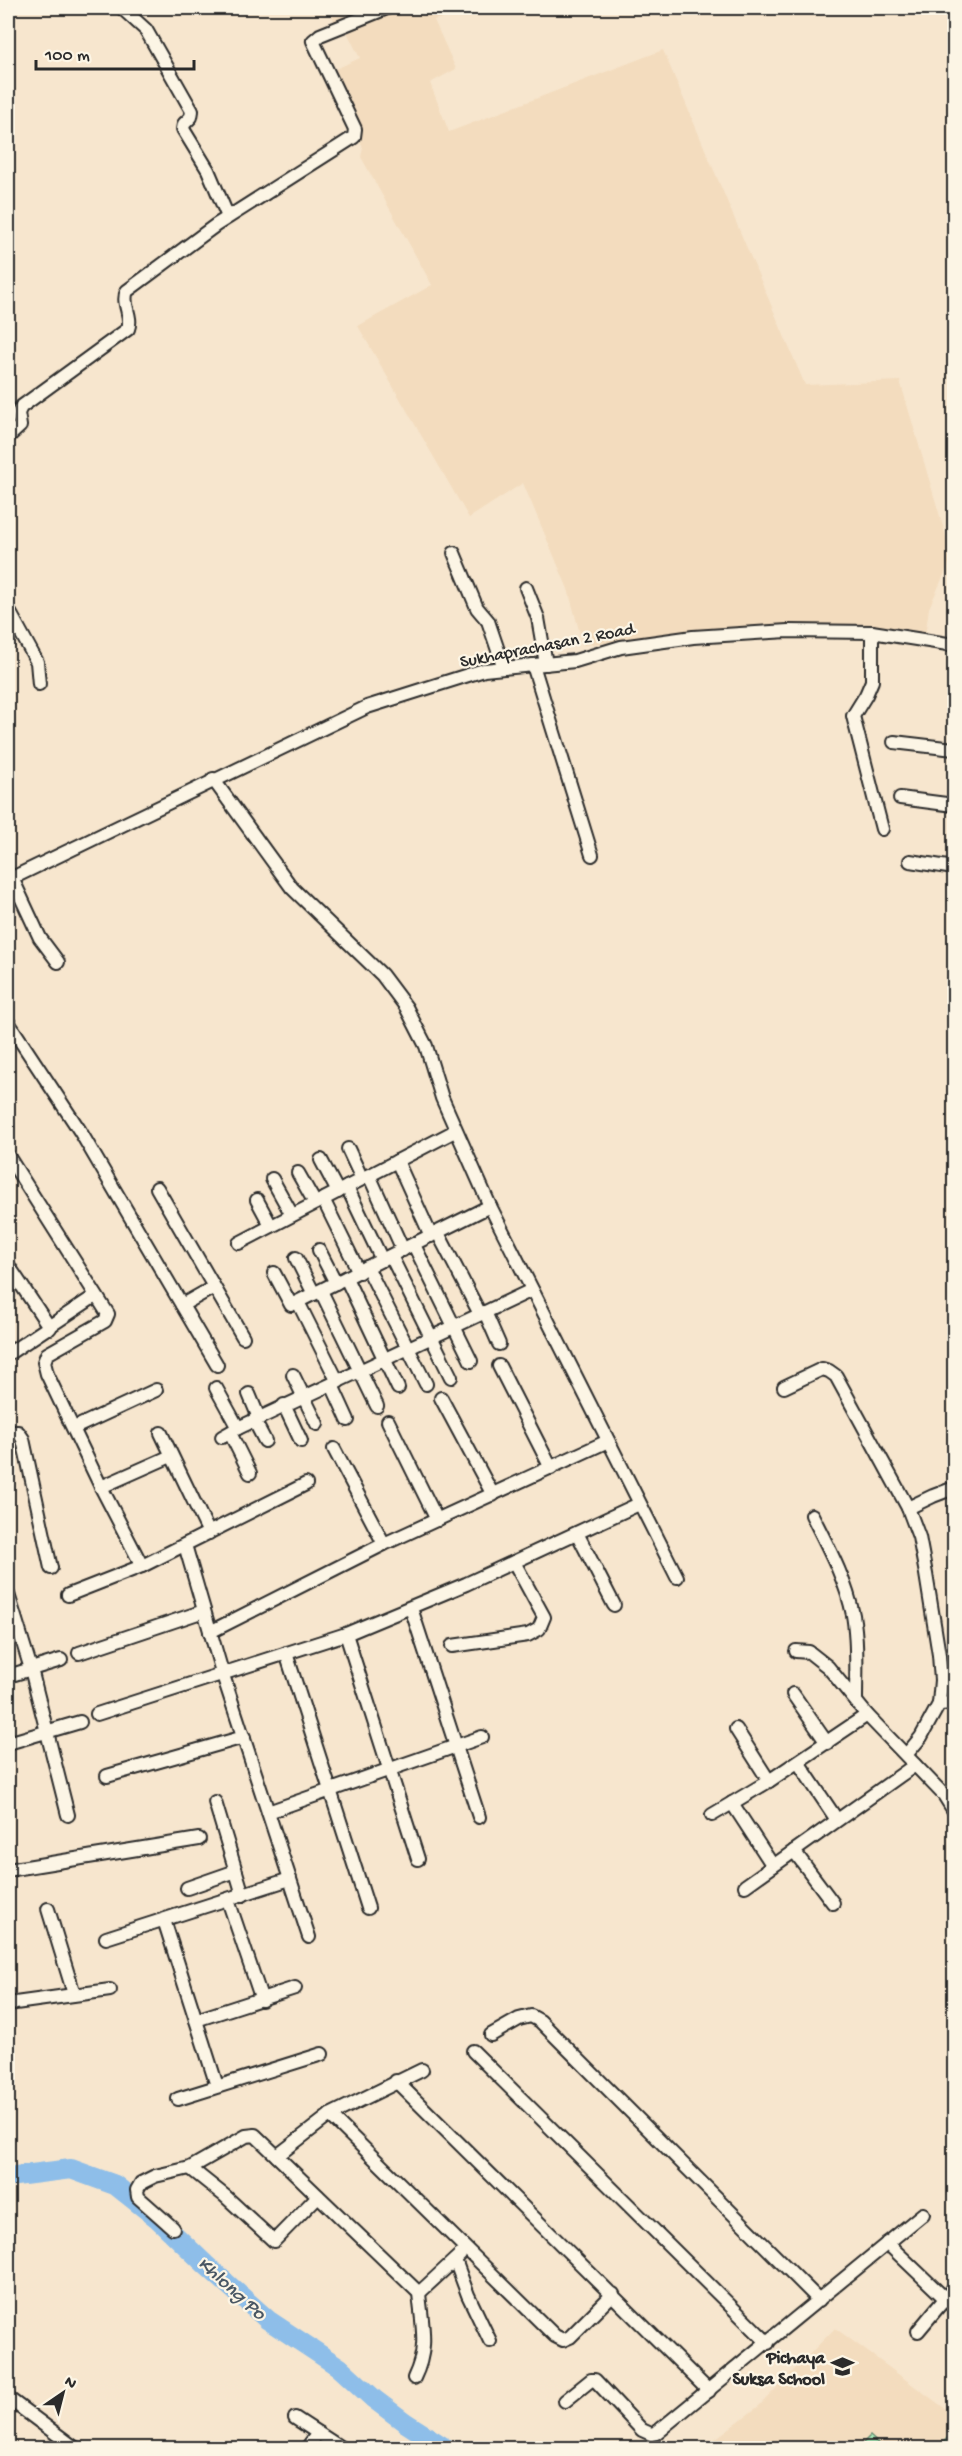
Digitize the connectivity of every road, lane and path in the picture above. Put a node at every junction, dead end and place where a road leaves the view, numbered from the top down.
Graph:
1 (122, 8) edge
2 (387, 8) edge
3 (228, 217) junction
4 (8, 437) edge
5 (454, 553) dead end
6 (526, 588) dead end
7 (8, 609) edge
8 (872, 632) junction
9 (954, 645) edge
10 (546, 664) junction
11 (533, 665) junction
12 (504, 668) junction
13 (39, 684) dead end
14 (894, 742) dead end
15 (954, 749) edge
16 (213, 779) junction
17 (900, 798) dead end
18 (954, 805) edge
19 (882, 829) dead end
20 (592, 855) dead end
21 (910, 861) dead end
22 (954, 868) edge
23 (10, 879) edge
24 (57, 962) dead end
25 (8, 1022) edge
26 (455, 1131) junction
27 (348, 1149) dead end
28 (8, 1156) edge
29 (321, 1160) dead end
30 (397, 1161) junction
31 (298, 1173) dead end
32 (366, 1177) junction
33 (272, 1179) dead end
34 (157, 1188) dead end
35 (342, 1189) junction
36 (257, 1200) dead end
37 (319, 1201) junction
38 (490, 1206) junction
39 (292, 1215) junction
40 (271, 1226) junction
41 (435, 1234) junction
42 (239, 1243) dead end
43 (408, 1247) junction
44 (319, 1250) dead end
45 (296, 1258) dead end
46 (387, 1258) junction
47 (8, 1265) edge
48 (363, 1270) junction
49 (274, 1273) dead end
50 (341, 1281) junction
51 (214, 1287) junction
52 (532, 1290) junction
53 (317, 1292) junction
54 (95, 1296) junction
55 (298, 1302) junction
56 (182, 1305) junction
57 (482, 1313) junction
58 (454, 1327) junction
59 (50, 1328) junction
60 (243, 1337) dead end
61 (432, 1338) junction
62 (499, 1344) dead end
63 (408, 1349) junction
64 (8, 1353) edge
65 (384, 1360) junction
66 (471, 1361) dead end
67 (217, 1365) dead end
68 (499, 1366) dead end
69 (361, 1372) junction
70 (293, 1376) dead end
71 (451, 1377) dead end
72 (335, 1384) junction
73 (426, 1384) dead end
74 (784, 1387) dead end
75 (216, 1388) dead end
76 (398, 1388) dead end
77 (156, 1390) dead end
78 (249, 1394) dead end
79 (303, 1398) junction
80 (441, 1398) dead end
81 (285, 1406) junction
82 (377, 1406) dead end
83 (256, 1419) junction
84 (348, 1420) dead end
85 (388, 1421) dead end
86 (317, 1424) dead end
87 (74, 1428) junction
88 (8, 1432) edge
89 (230, 1432) junction
90 (161, 1433) dead end
91 (265, 1441) dead end
92 (301, 1441) dead end
93 (608, 1441) junction
94 (334, 1449) dead end
95 (171, 1456) junction
96 (551, 1468) junction
97 (250, 1473) dead end
98 (306, 1484) dead end
99 (101, 1488) junction
100 (954, 1488) edge
101 (493, 1495) junction
102 (639, 1504) junction
103 (908, 1508) junction
104 (812, 1515) dead end
105 (437, 1520) junction
106 (209, 1533) junction
107 (577, 1533) junction
108 (384, 1544) junction
109 (184, 1545) junction
110 (514, 1562) junction
111 (142, 1566) junction
112 (51, 1568) dead end
113 (677, 1577) dead end
114 (8, 1594) edge
115 (68, 1595) dead end
116 (614, 1605) dead end
117 (411, 1608) junction
118 (204, 1611) junction
119 (210, 1632) junction
120 (346, 1634) junction
121 (452, 1646) dead end
122 (796, 1651) dead end
123 (79, 1653) dead end
124 (286, 1653) junction
125 (61, 1660) dead end
126 (31, 1669) junction
127 (222, 1672) junction
128 (8, 1677) edge
129 (793, 1694) dead end
130 (856, 1700) junction
131 (954, 1703) edge
132 (939, 1704) junction
133 (97, 1714) dead end
134 (867, 1715) junction
135 (81, 1722) dead end
136 (736, 1729) dead end
137 (47, 1732) junction
138 (244, 1737) junction
139 (482, 1737) dead end
140 (8, 1743) edge
141 (827, 1743) junction
142 (455, 1746) junction
143 (910, 1760) junction
144 (798, 1762) junction
145 (389, 1769) junction
146 (107, 1776) dead end
147 (769, 1781) junction
148 (330, 1790) junction
149 (215, 1802) dead end
150 (732, 1803) junction
151 (954, 1811) edge
152 (268, 1812) junction
153 (68, 1815) dead end
154 (712, 1815) dead end
155 (479, 1817) dead end
156 (837, 1820) junction
157 (199, 1839) dead end
158 (794, 1851) junction
159 (418, 1859) dead end
160 (773, 1866) junction
161 (8, 1870) edge
162 (236, 1871) junction
163 (290, 1879) junction
164 (745, 1886) dead end
165 (187, 1888) dead end
166 (243, 1895) junction
167 (228, 1900) junction
168 (833, 1903) dead end
169 (368, 1908) dead end
170 (48, 1909) dead end
171 (164, 1920) junction
172 (309, 1937) dead end
173 (106, 1938) dead end
174 (110, 1989) dead end
175 (295, 1989) dead end
176 (74, 1995) junction
177 (262, 2000) junction
178 (8, 2004) edge
179 (196, 2020) junction
180 (491, 2035) dead end
181 (474, 2052) dead end
182 (322, 2054) dead end
183 (422, 2070) dead end
184 (396, 2081) junction
185 (217, 2086) junction
186 (178, 2099) dead end
187 (330, 2115) junction
188 (277, 2156) junction
189 (190, 2168) junction
190 (318, 2196) junction
191 (923, 2214) dead end
192 (173, 2228) dead end
193 (887, 2242) junction
194 (467, 2249) junction
195 (455, 2260) junction
196 (954, 2288) edge
197 (419, 2293) junction
198 (613, 2294) junction
199 (819, 2300) junction
200 (950, 2303) edge
201 (918, 2331) dead end
202 (490, 2341) dead end
203 (768, 2343) junction
204 (414, 2378) dead end
205 (709, 2391) junction
206 (8, 2398) edge
207 (566, 2401) dead end
208 (295, 2418) dead end
209 (318, 2433) junction
210 (75, 2448) edge
211 (307, 2448) edge
212 (340, 2448) edge

1 - 3 street
2 - 3 street
3 - 4 street
5 - 12 street
6 - 10 street
7 - 13 street
8 - 9 street, Sukhaprachasan 2 Road
8 - 10 street, Sukhaprachasan 2 Road
8 - 19 street
10 - 11 street, Sukhaprachasan 2 Road
11 - 12 street, Sukhaprachasan 2 Road
11 - 20 street
12 - 16 street, Sukhaprachasan 2 Road
14 - 15 street
16 - 23 street, Sukhaprachasan 2 Road
16 - 26 street
17 - 18 street
21 - 22 street
23 - 24 street
25 - 56 street
26 - 30 street
26 - 38 street
27 - 32 street
28 - 54 street
29 - 35 street
30 - 32 street
30 - 41 street
31 - 37 street
32 - 35 street
32 - 43 street
33 - 39 street
34 - 51 street
35 - 37 street
35 - 46 street
36 - 40 street
37 - 39 street
37 - 48 street
38 - 41 street
38 - 52 street
39 - 40 street
40 - 42 street
41 - 43 street
41 - 57 street
43 - 46 street
43 - 58 street
44 - 50 street
45 - 53 street
46 - 48 street
46 - 61 street
47 - 59 street
48 - 50 street
48 - 63 street
49 - 55 street
50 - 53 street
50 - 65 street
51 - 56 street
51 - 60 street
52 - 57 street
52 - 93 street
53 - 55 street
53 - 69 street
54 - 59 street
54 - 87 street
55 - 72 street
56 - 67 street
57 - 58 street
57 - 62 street
58 - 61 street
58 - 66 street
59 - 64 street
61 - 63 street
61 - 71 street
63 - 65 street
63 - 73 street
65 - 69 street
65 - 76 street
68 - 96 street
69 - 72 street
69 - 82 street
70 - 79 street
72 - 79 street
72 - 84 street
74 - 103 street
75 - 89 street
77 - 87 street
78 - 83 street
79 - 81 street
79 - 86 street
80 - 101 street
81 - 83 street
81 - 92 street
83 - 89 street
83 - 91 street
85 - 105 street
87 - 99 street
88 - 112 street
89 - 97 street
90 - 95 street
93 - 96 street
93 - 102 street
94 - 108 street
95 - 99 street
95 - 106 street
96 - 101 street
98 - 106 street
99 - 111 street
100 - 103 street
101 - 105 street
102 - 107 street
102 - 113 street
103 - 132 street
104 - 130 street
105 - 108 street
106 - 109 street
107 - 110 street
107 - 116 street
108 - 119 street
109 - 111 street
109 - 118 street
110 - 117 street
110 - 121 street
111 - 115 street
114 - 126 street
117 - 120 street
117 - 142 street
118 - 119 street
118 - 123 street
119 - 127 street
120 - 124 street
120 - 145 street
122 - 130 street
124 - 127 street
124 - 148 street
125 - 126 street
126 - 128 street
126 - 137 street
127 - 133 street
127 - 138 street
129 - 141 street
130 - 134 street
131 - 132 street
132 - 143 street
134 - 141 street
134 - 143 street
135 - 137 street
136 - 147 street
137 - 140 street
137 - 153 street
138 - 146 street
138 - 152 street
139 - 142 street
141 - 144 street
142 - 145 street
142 - 155 street
143 - 151 street
143 - 156 street
144 - 147 street
144 - 156 street
145 - 148 street
145 - 159 street
147 - 150 street
148 - 152 street
148 - 169 street
149 - 162 street
150 - 154 street
150 - 160 street
152 - 163 street
156 - 158 street
157 - 161 street
158 - 160 street
158 - 168 street
160 - 164 street
162 - 165 street
162 - 166 street
163 - 166 street
163 - 172 street
166 - 167 street
167 - 171 street
167 - 177 street
170 - 176 street
171 - 173 street
171 - 179 street
174 - 176 street
175 - 177 street
176 - 178 street
177 - 179 street
179 - 185 street
180 - 199 street
181 - 203 street
182 - 185 street
183 - 184 street
184 - 187 street
184 - 198 street
185 - 186 street
187 - 188 street
187 - 194 street
188 - 189 street
188 - 190 street
189 - 190 street
189 - 192 street
190 - 197 street
191 - 193 street
193 - 199 street
193 - 200 street
194 - 195 street
194 - 198 street
195 - 197 street
195 - 202 street
196 - 200 street
197 - 204 street
198 - 205 street
199 - 203 street
200 - 201 street
203 - 205 street
205 - 207 street
206 - 210 street
208 - 209 street
209 - 211 street
209 - 212 street

